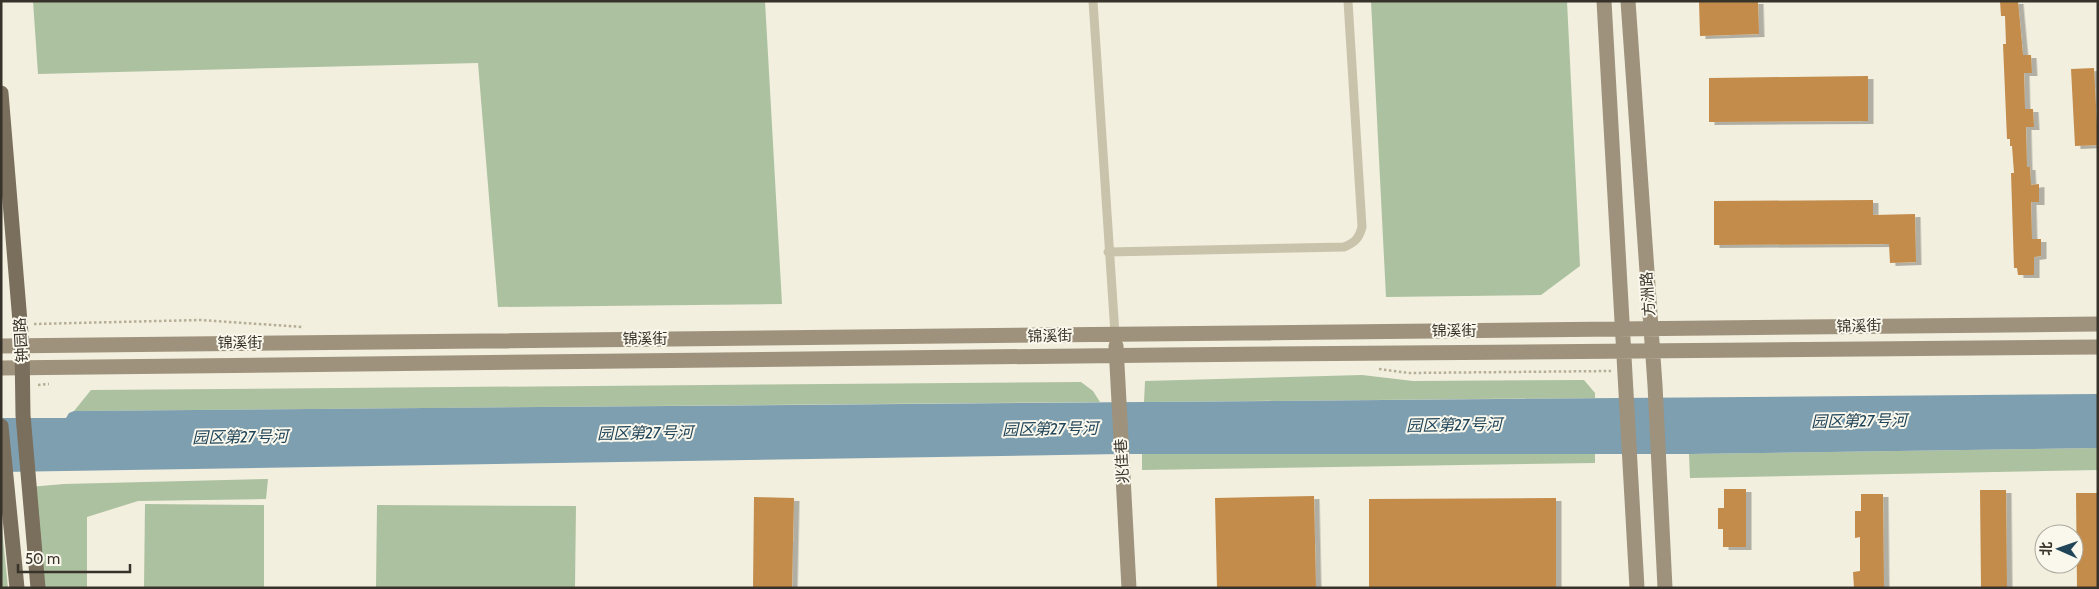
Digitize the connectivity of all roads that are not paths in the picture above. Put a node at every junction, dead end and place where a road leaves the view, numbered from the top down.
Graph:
1 (1093, 1) edge
2 (1348, 1) edge
3 (1604, 1) edge
4 (1628, 1) edge
5 (1, 93) edge
6 (1108, 252) junction
7 (2098, 324) edge
8 (1624, 329) junction
9 (1651, 329) junction
10 (1115, 334) junction
11 (1, 346) edge
12 (22, 346) junction
13 (2098, 347) edge
14 (1625, 350) junction
15 (1652, 351) junction
16 (1117, 356) junction
17 (1, 368) edge
18 (22, 368) junction
19 (1, 426) edge
20 (17, 588) edge
21 (38, 588) edge
22 (1129, 588) edge
23 (1638, 588) edge
24 (1664, 588) edge

1 - 6 lane
2 - 6 lane
3 - 8 main road, 方洲路
4 - 9 main road, 方洲路
5 - 12 main road, 钟园路
6 - 10 lane
7 - 9 main road, 锦溪街
8 - 9 main road, 锦溪街
8 - 10 main road, 锦溪街
8 - 14 main road, 方洲路
9 - 15 main road, 方洲路
10 - 12 main road, 锦溪街
10 - 16 main road, 兆佳巷
11 - 12 main road, 锦溪街
12 - 18 main road, 钟园路
13 - 15 main road, 锦溪街
14 - 15 main road, 锦溪街
14 - 16 main road, 锦溪街
14 - 23 main road, 方洲路
15 - 24 main road, 方洲路
16 - 18 main road, 锦溪街
16 - 22 main road, 兆佳巷
17 - 18 main road, 锦溪街
18 - 21 main road, 钟园路
19 - 20 main road

